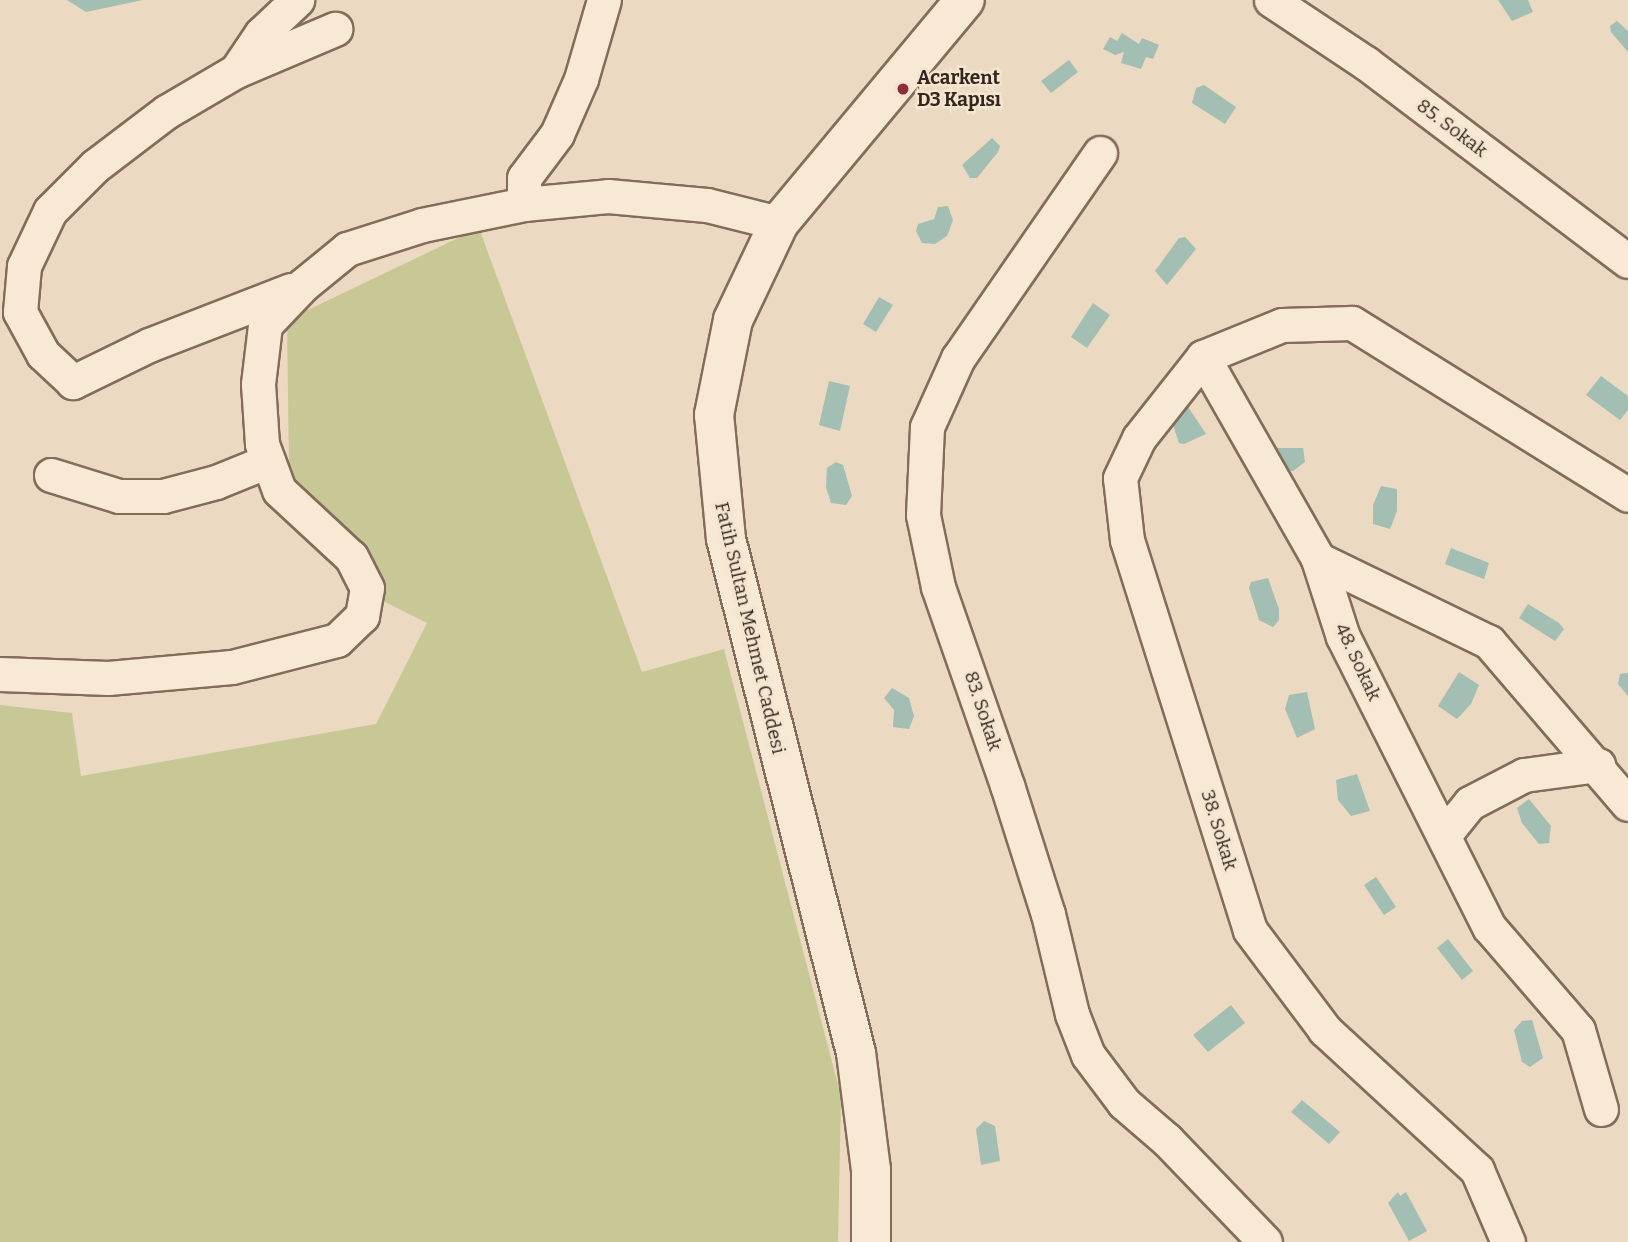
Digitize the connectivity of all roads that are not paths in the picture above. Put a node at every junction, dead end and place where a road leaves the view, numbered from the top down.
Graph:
1 (297, 0) edge
2 (604, 0) edge
3 (965, 0) edge
4 (1271, 0) edge
5 (335, 29) dead end
6 (236, 71) junction
7 (1100, 153) dead end
8 (524, 204) junction
9 (779, 223) junction
10 (1628, 261) edge
11 (303, 285) junction
12 (1203, 357) junction
13 (268, 461) junction
14 (51, 475) dead end
15 (1628, 495) edge
16 (1318, 559) junction
17 (0, 674) edge
18 (1598, 765) junction
19 (1628, 804) edge
20 (1444, 835) junction
21 (1601, 1109) dead end
22 (871, 1242) edge
23 (1265, 1242) edge
24 (1507, 1242) edge

1 - 6 street
2 - 8 street
3 - 9 main road, Fatih Sultan Mehmet Caddesi
4 - 10 street, 85. Sokak
5 - 6 street
6 - 11 street
7 - 23 street, 83. Sokak
8 - 9 street
8 - 11 street
9 - 22 main road, Fatih Sultan Mehmet Caddesi
11 - 13 street
12 - 15 street, 38. Sokak
12 - 16 street
12 - 24 street, 38. Sokak
13 - 14 street
13 - 17 street
16 - 18 street
16 - 20 street, 48. Sokak
18 - 19 street
18 - 20 street
20 - 21 street, 48. Sokak

